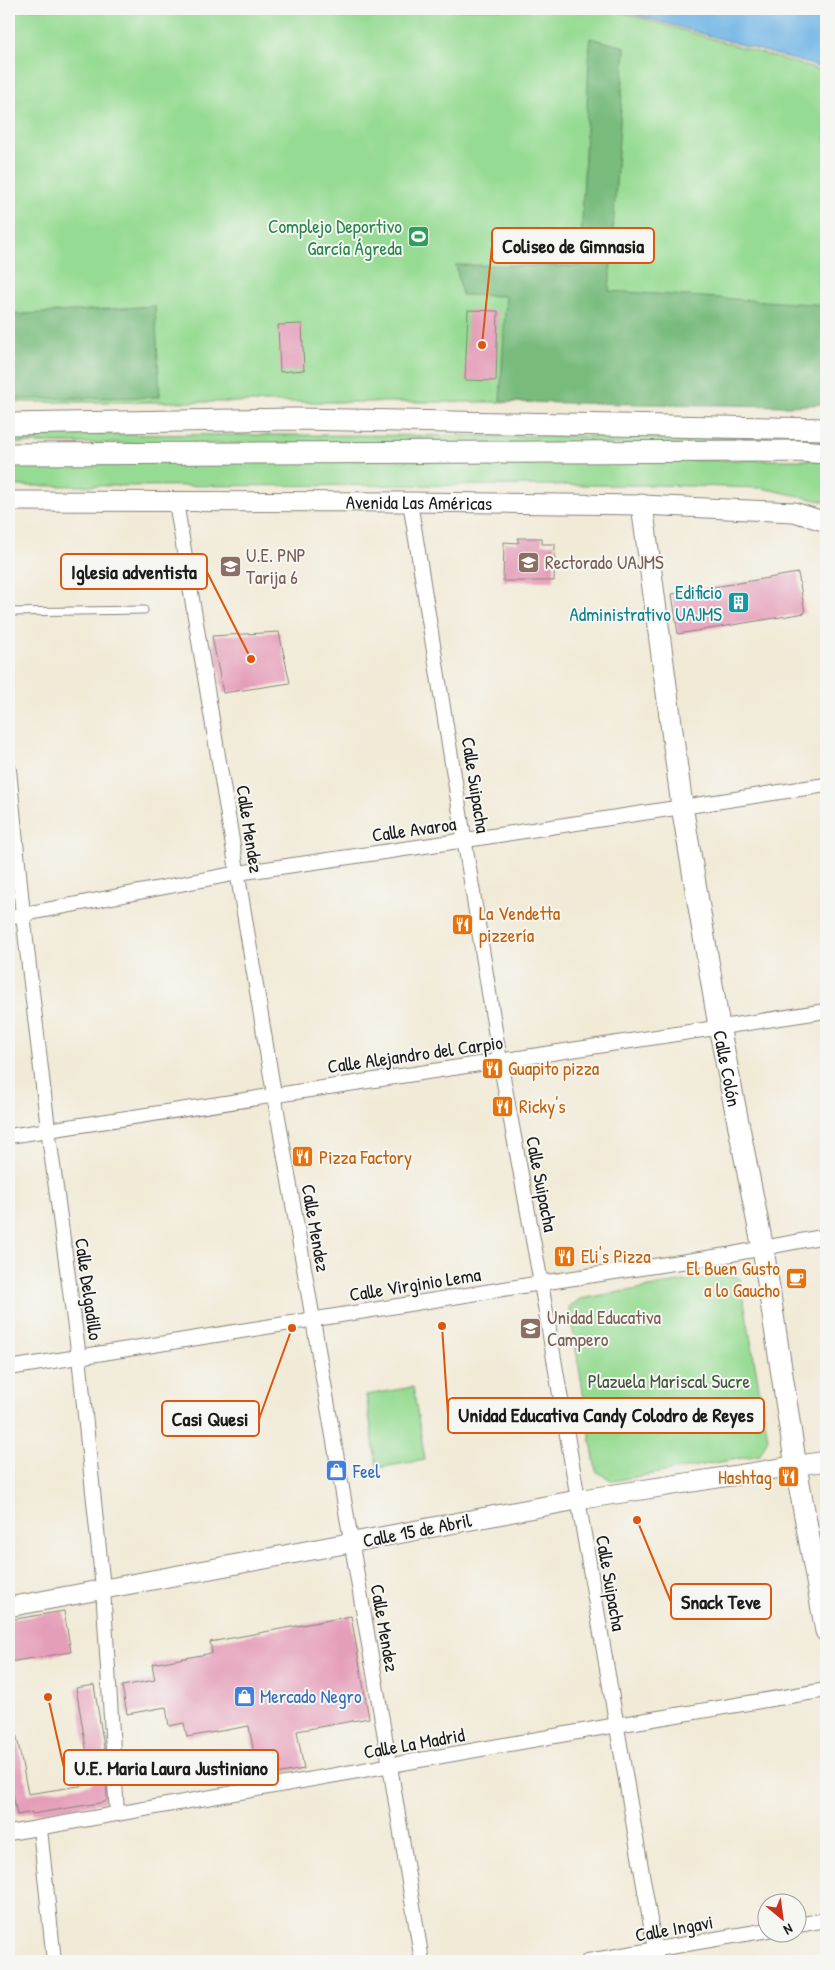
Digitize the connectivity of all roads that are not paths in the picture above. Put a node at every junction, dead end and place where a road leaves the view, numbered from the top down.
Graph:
1 (9, 424) edge
2 (826, 429) edge
3 (826, 453) edge
4 (9, 454) edge
5 (9, 502) edge
6 (176, 502) junction
7 (410, 502) junction
8 (642, 505) junction
9 (826, 522) edge
10 (144, 610) dead end
11 (9, 612) edge
12 (9, 770) edge
13 (826, 785) edge
14 (682, 806) junction
15 (466, 840) junction
16 (238, 873) junction
17 (23, 915) junction
18 (9, 917) edge
19 (826, 1010) edge
20 (719, 1026) junction
21 (500, 1061) junction
22 (274, 1094) junction
23 (48, 1129) junction
24 (9, 1136) edge
25 (826, 1236) edge
26 (763, 1249) junction
27 (541, 1283) junction
28 (313, 1319) junction
29 (79, 1357) junction
30 (9, 1368) edge
31 (826, 1461) edge
32 (796, 1467) junction
33 (577, 1500) junction
34 (352, 1543) junction
35 (103, 1588) junction
36 (9, 1607) edge
37 (826, 1631) edge
38 (826, 1690) edge
39 (617, 1724) junction
40 (390, 1766) junction
41 (118, 1814) junction
42 (40, 1828) junction
43 (9, 1833) edge
44 (826, 1920) edge
45 (808, 1923) edge
46 (758, 1932) edge
47 (656, 1956) edge
48 (54, 1961) edge
49 (422, 1961) edge
50 (588, 1961) edge

1 - 2 main road
3 - 4 main road
5 - 6 street, Avenida Las Américas
6 - 7 street, Avenida Las Américas
6 - 16 street, Calle Mendez
7 - 8 street, Avenida Las Américas
7 - 15 street, Calle Suipacha
8 - 9 street, Avenida Las Américas
8 - 14 main road, Calle Colón
10 - 11 lane
12 - 17 street, Calle Delgadillo
13 - 14 street, Calle Avaroa
14 - 15 street, Calle Avaroa
14 - 20 main road, Calle Colón
15 - 16 street, Calle Avaroa
15 - 21 street, Calle Suipacha
16 - 17 street, Calle Avaroa
16 - 22 street, Calle Mendez
17 - 18 street, Calle Avaroa
17 - 23 street, Calle Delgadillo
19 - 20 street, Calle Alejandro del Carpio
20 - 21 street, Calle Alejandro del Carpio
20 - 26 main road, Calle Colón
21 - 22 street, Calle Alejandro del Carpio
21 - 27 street, Calle Suipacha
22 - 23 street, Calle Alejandro del Carpio
22 - 28 street, Calle Mendez
23 - 24 street, Calle Alejandro del Carpio
23 - 29 street, Calle Delgadillo
25 - 26 street, Calle Virginio Lema
26 - 27 street, Calle Virginio Lema
26 - 32 main road, Calle Colón
27 - 28 street, Calle Virginio Lema
27 - 33 street, Calle Suipacha
28 - 29 street, Calle Virginio Lema
28 - 34 street, Calle Mendez
29 - 30 street, Calle Virginio Lema
29 - 35 street, Calle Delgadillo
31 - 32 street, Calle 15 de Abril
32 - 33 street, Calle 15 de Abril
32 - 37 main road, Calle Colón
33 - 34 street, Calle 15 de Abril
33 - 39 street, Calle Suipacha
34 - 35 street, Calle 15 de Abril
34 - 40 street, Calle Mendez
35 - 36 street, Calle 15 de Abril
35 - 41 street, Calle Delgadillo
38 - 39 street, Calle La Madrid
39 - 40 street, Calle La Madrid
39 - 47 street, Calle Suipacha
40 - 41 street, Calle La Madrid
40 - 49 street, Calle Mendez
41 - 42 street, Calle La Madrid
42 - 43 street, Calle La Madrid
42 - 48 street
44 - 45 street
46 - 47 street, Calle Ingavi
47 - 50 street, Calle Ingavi

